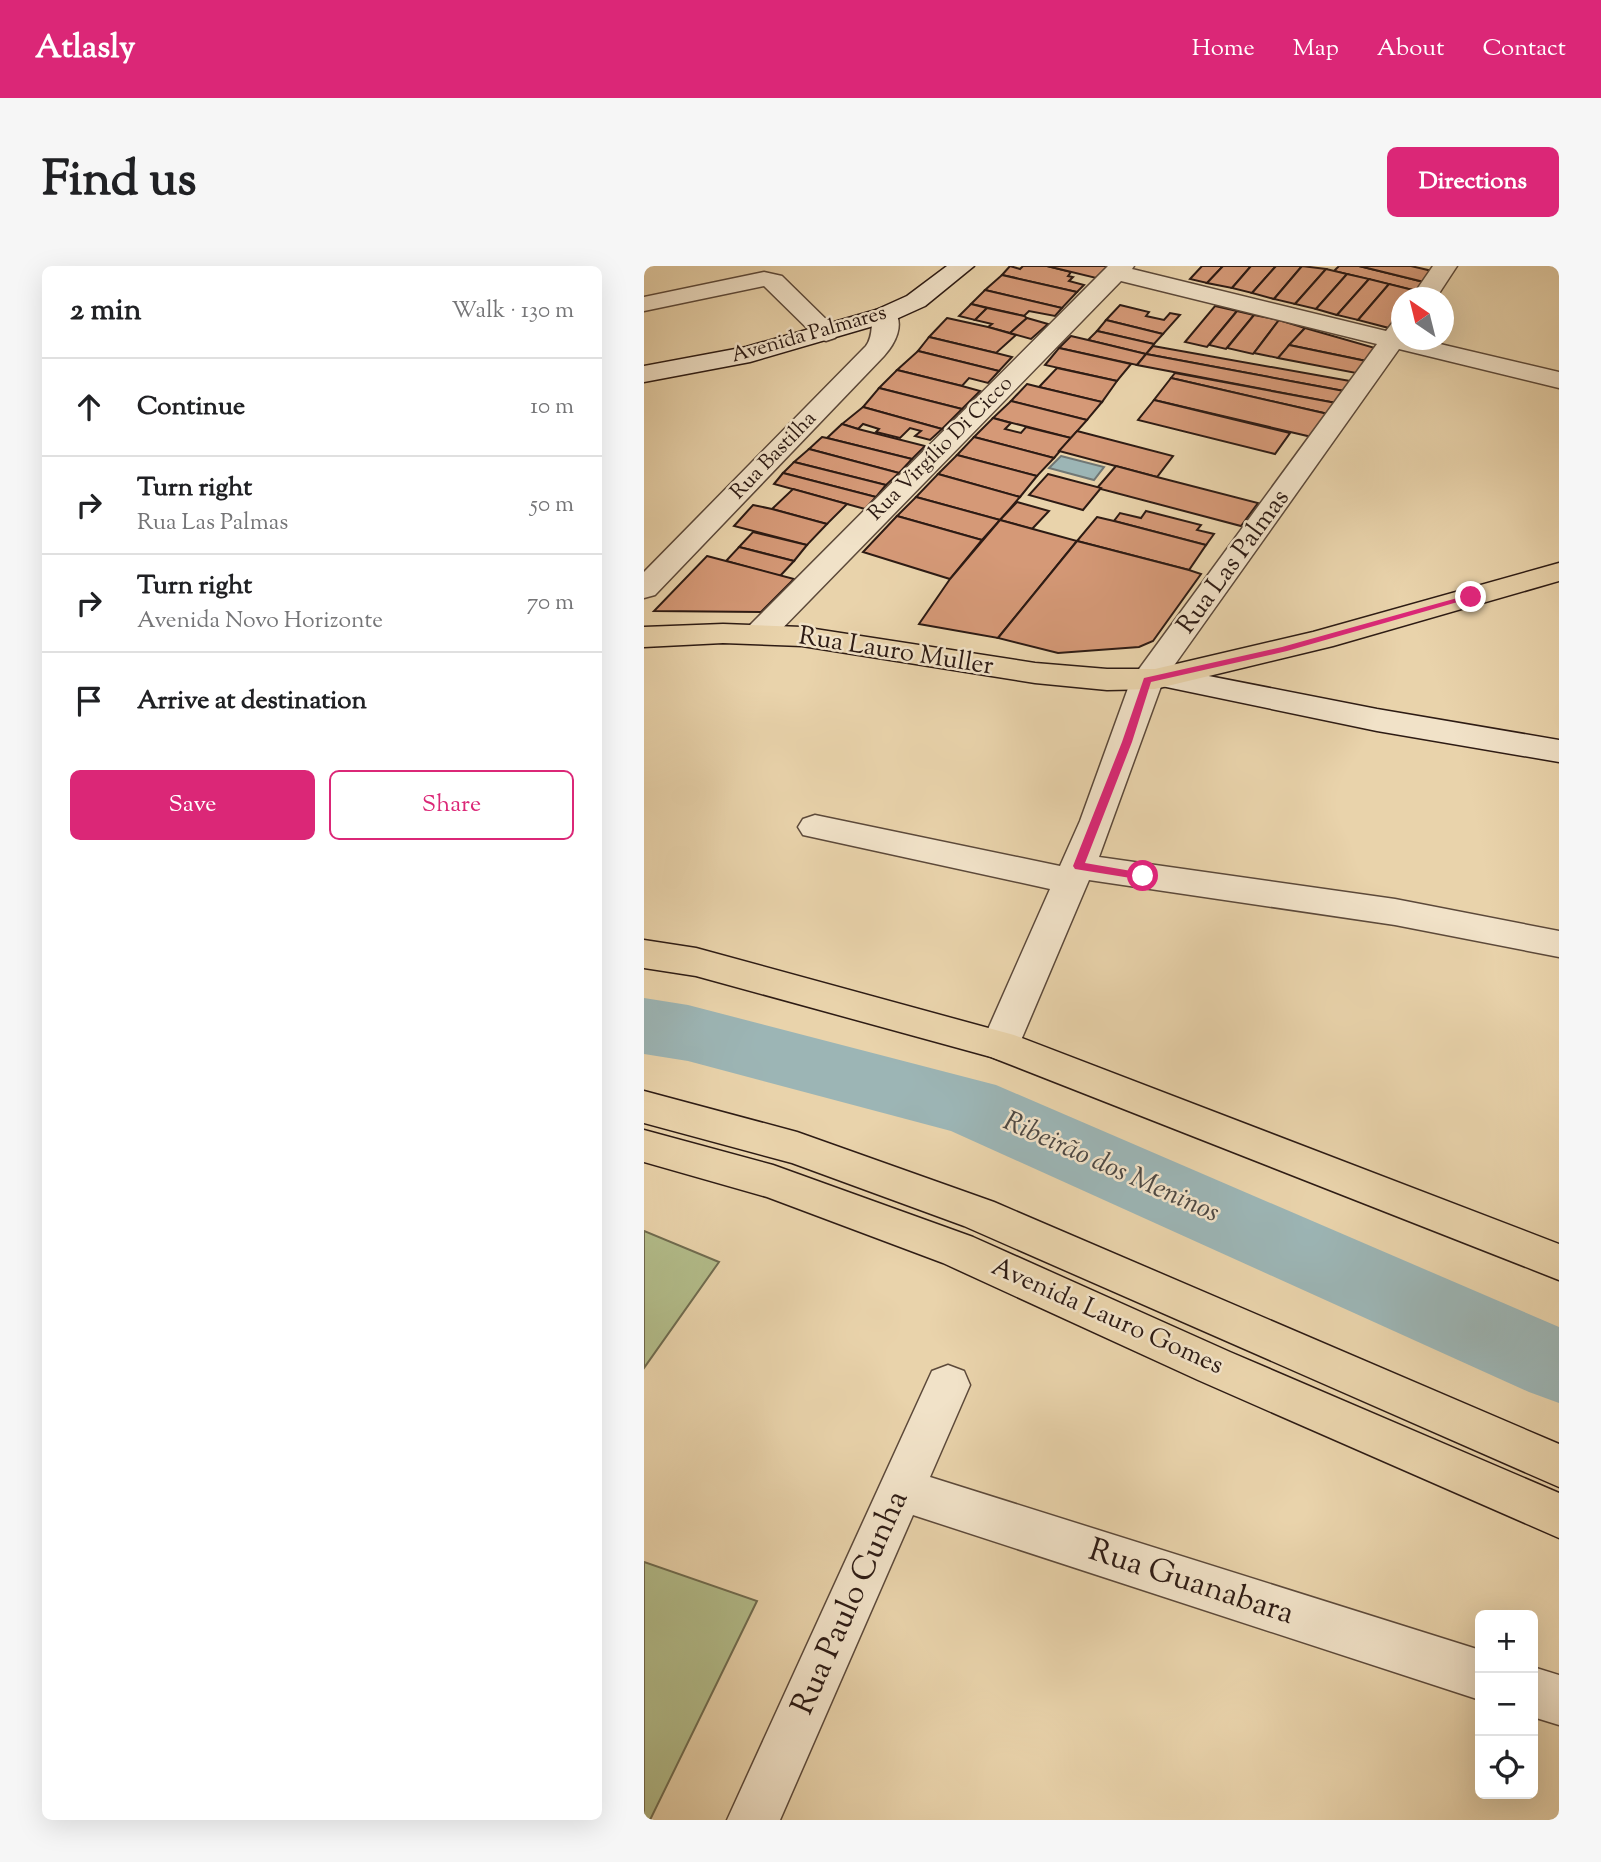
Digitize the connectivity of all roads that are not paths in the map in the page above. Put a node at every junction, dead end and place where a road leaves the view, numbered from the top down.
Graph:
1 (962, 266) edge
2 (1445, 266) edge
3 (1119, 269) edge
4 (1431, 287) edge
5 (644, 304) edge
6 (885, 315) junction
7 (1391, 332) edge
8 (826, 333) junction
9 (1391, 342) edge
10 (1454, 350) edge
11 (644, 374) edge
12 (1559, 380) edge
13 (1559, 572) edge
14 (644, 589) edge
15 (760, 633) junction
16 (644, 636) edge
17 (1155, 679) junction
18 (1559, 751) edge
19 (815, 827) dead end
20 (1075, 874) junction
21 (1559, 944) edge
22 (644, 954) edge
23 (1000, 1045) junction
24 (644, 1107) edge
25 (644, 1146) edge
26 (1559, 1262) edge
27 (948, 1385) dead end
28 (1559, 1466) edge
29 (902, 1490) junction
30 (1559, 1516) edge
31 (1475, 1673) edge
32 (1538, 1694) edge
33 (1559, 1700) edge
34 (753, 1820) edge

1 - 6 street, Avenida Palmares
2 - 4 street
3 - 7 street
3 - 15 street, Rua Virgílio Di Cicco
5 - 8 street
6 - 8 street, Avenida Palmares
6 - 14 street, Rua Bastilha
8 - 11 street, Avenida Palmares
9 - 17 street, Rua Las Palmas
10 - 12 street
13 - 17 main road
15 - 16 main road, Rua Lauro Muller
15 - 17 main road, Rua Lauro Muller
17 - 18 street, Rua Lauro Muller
17 - 20 street, Rua Las Palmas
19 - 20 street
20 - 21 street
20 - 23 street, Rua Las Palmas
22 - 23 main road
23 - 26 main road
24 - 28 main road, Avenida Lauro Gomes
25 - 30 main road, Avenida Lauro Gomes
27 - 29 street, Rua Paulo Cunha
29 - 31 street, Rua Guanabara
29 - 34 street, Rua Paulo Cunha
32 - 33 street

